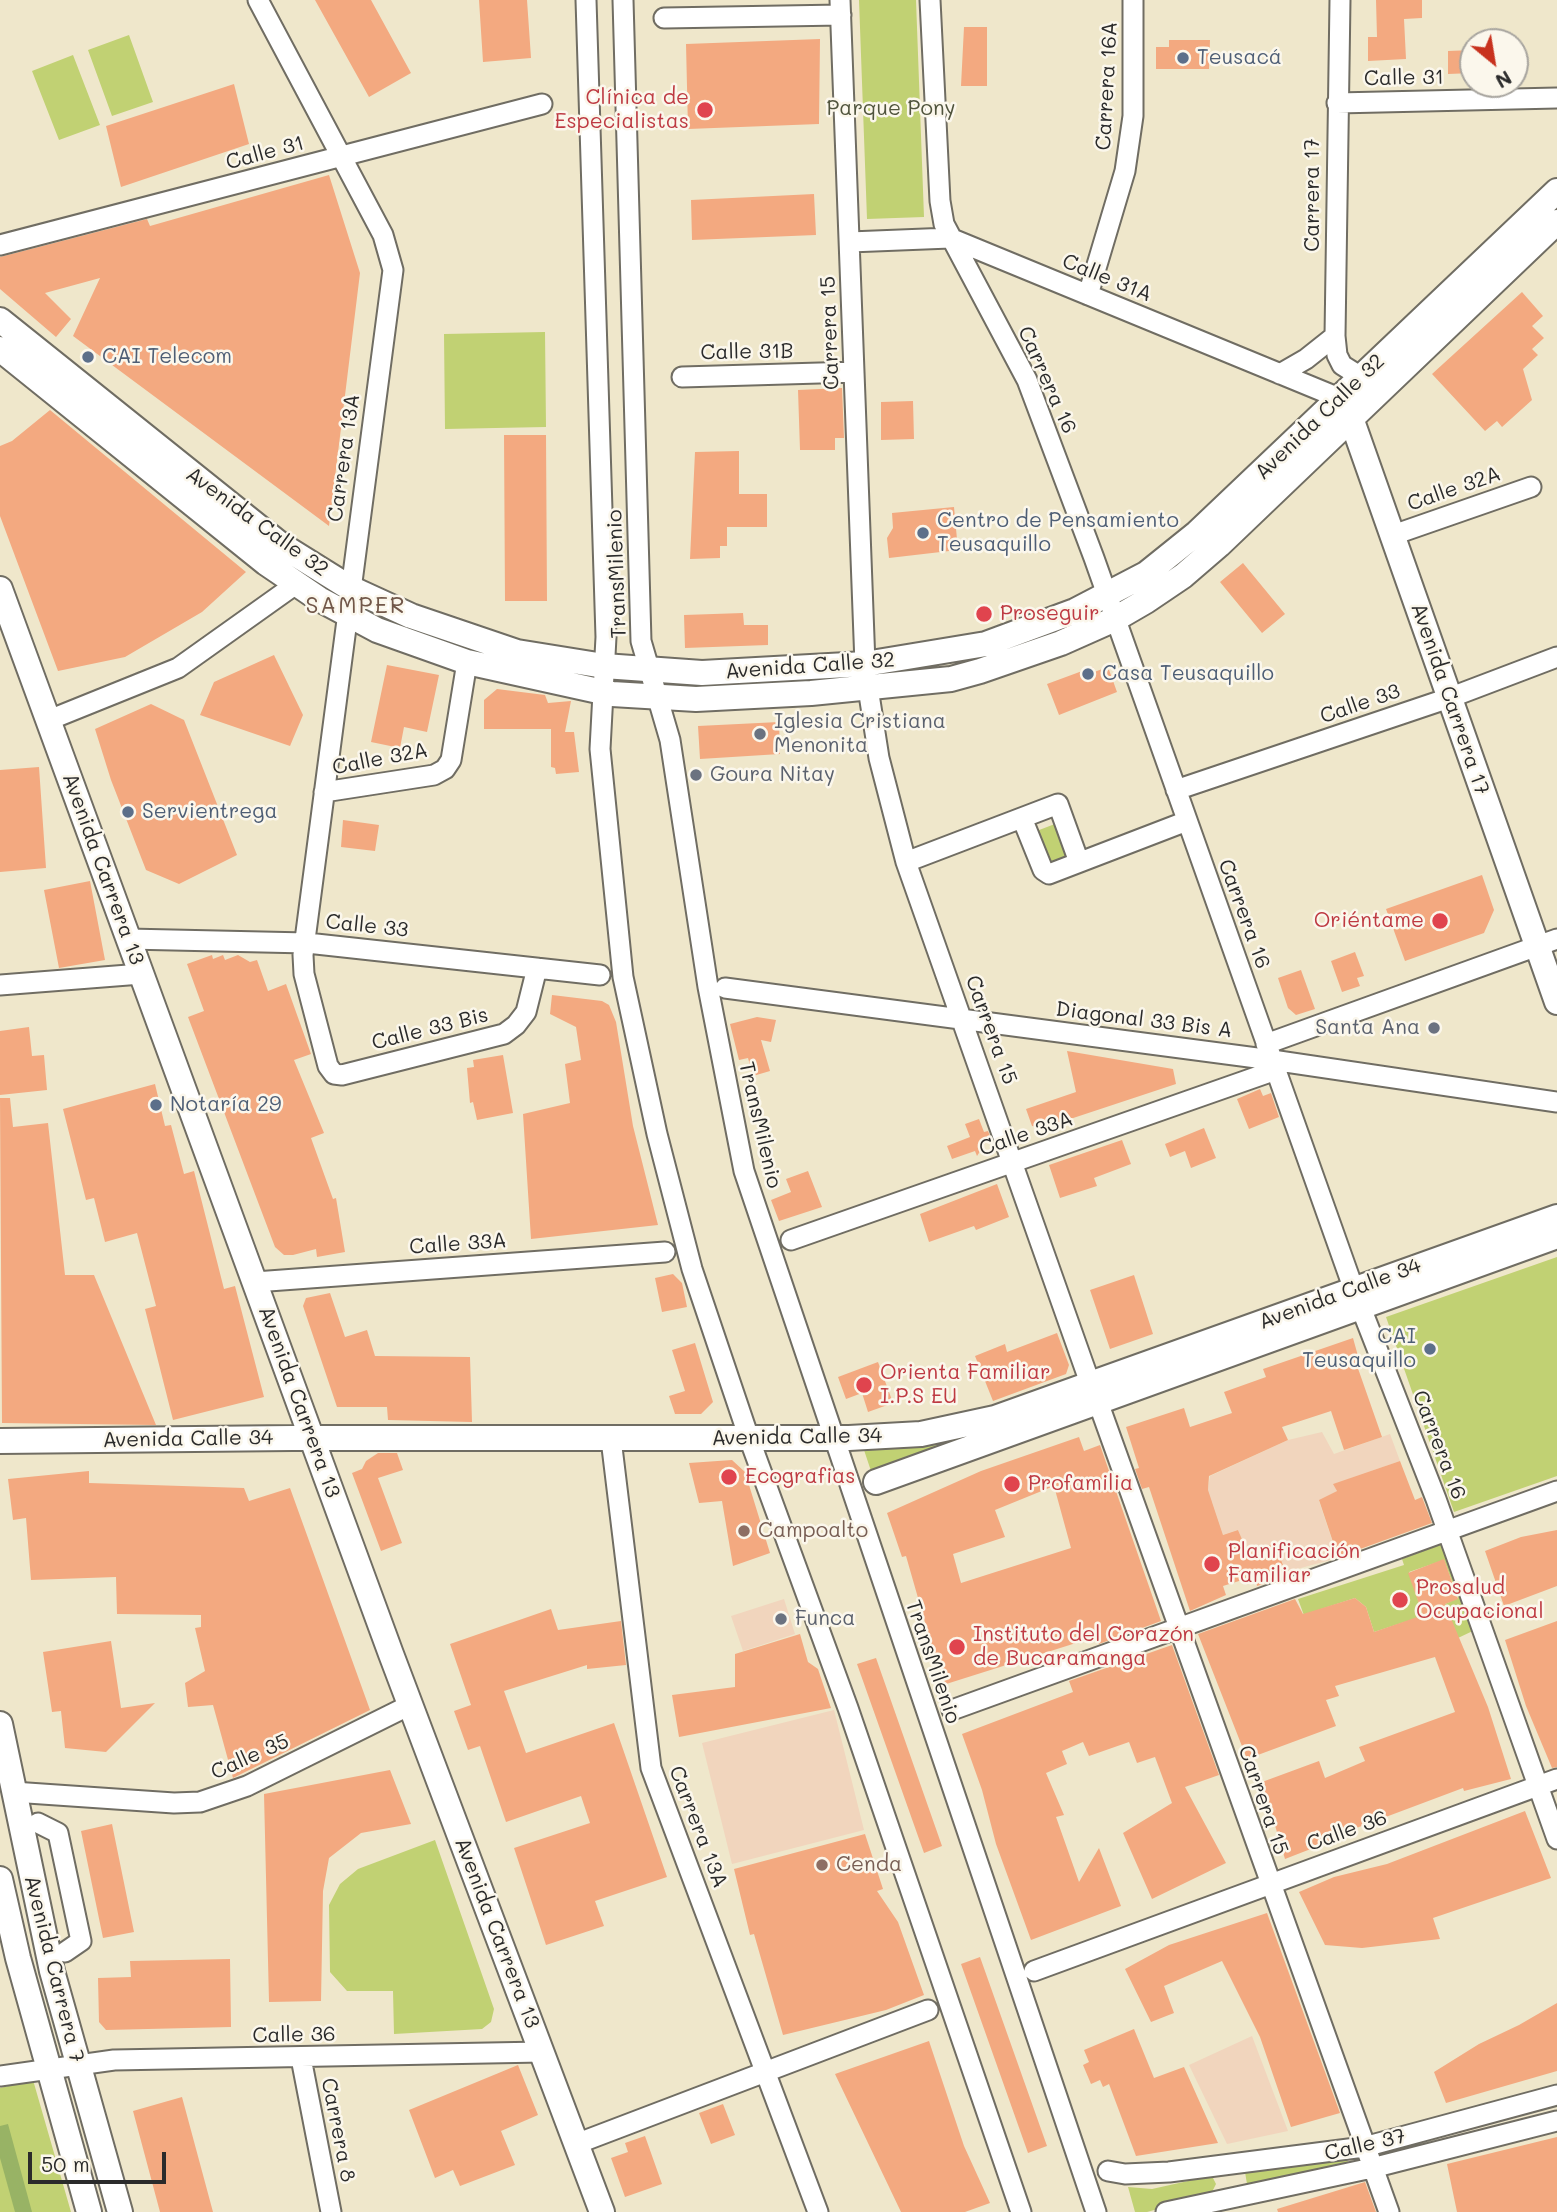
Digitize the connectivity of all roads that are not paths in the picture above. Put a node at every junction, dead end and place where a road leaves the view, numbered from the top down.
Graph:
1 (258, 0) edge
2 (586, 0) edge
3 (622, 0) edge
4 (930, 0) edge
5 (1133, 0) edge
6 (1340, 0) edge
7 (841, 7) edge
8 (664, 18) dead end
9 (1557, 98) edge
10 (1337, 103) junction
11 (542, 104) dead end
12 (342, 156) junction
13 (1557, 191) edge
14 (1555, 229) edge
15 (950, 238) junction
16 (849, 242) junction
17 (0, 245) edge
18 (1088, 295) junction
19 (0, 320) edge
20 (1335, 336) junction
21 (0, 349) edge
22 (854, 372) junction
23 (1280, 374) junction
24 (682, 377) dead end
25 (1361, 377) junction
26 (1345, 408) junction
27 (1531, 487) dead end
28 (1393, 535) junction
29 (296, 584) junction
30 (350, 588) junction
31 (0, 589) edge
32 (1107, 596) junction
33 (347, 615) junction
34 (1115, 619) junction
35 (1557, 657) edge
36 (467, 662) junction
37 (604, 666) junction
38 (650, 671) junction
39 (866, 676) junction
40 (603, 692) junction
41 (658, 697) junction
42 (1450, 698) junction
43 (49, 720) junction
44 (1176, 790) junction
45 (324, 792) junction
46 (1022, 818) junction
47 (1186, 821) junction
48 (906, 862) junction
49 (1079, 862) junction
50 (128, 939) junction
51 (1547, 942) edge
52 (307, 943) junction
53 (537, 968) junction
54 (141, 974) junction
55 (600, 975) dead end
56 (0, 985) edge
57 (725, 988) dead end
58 (1557, 1002) edge
59 (963, 1019) junction
60 (1271, 1058) junction
61 (334, 1074) joint
62 (1557, 1102) edge
63 (1014, 1162) junction
64 (1557, 1217) edge
65 (1557, 1236) edge
66 (791, 1240) dead end
67 (665, 1252) dead end
68 (255, 1282) junction
69 (1357, 1298) junction
70 (1094, 1393) junction
71 (312, 1438) junction
72 (611, 1438) junction
73 (749, 1438) junction
74 (833, 1438) junction
75 (0, 1441) edge
76 (876, 1482) dead end
77 (1557, 1491) edge
78 (1447, 1530) junction
79 (1179, 1628) junction
80 (410, 1705) junction
81 (952, 1710) dead end
82 (0, 1724) edge
83 (1557, 1779) edge
84 (1538, 1786) junction
85 (13, 1792) junction
86 (38, 1823) dead end
87 (1557, 1839) edge
88 (0, 1879) edge
89 (1268, 1884) junction
90 (65, 1952) dead end
91 (1034, 1970) dead end
92 (928, 2010) dead end
93 (542, 2052) junction
94 (301, 2058) junction
95 (77, 2063) junction
96 (0, 2068) edge
97 (48, 2068) junction
98 (767, 2071) junction
99 (0, 2076) edge
100 (1557, 2095) edge
101 (1503, 2109) junction
102 (1557, 2121) edge
103 (1510, 2133) junction
104 (576, 2144) junction
105 (1364, 2147) junction
106 (1225, 2165) junction
107 (1372, 2168) junction
108 (1108, 2171) dead end
109 (1230, 2197) junction
110 (89, 2212) edge
111 (120, 2212) edge
112 (331, 2212) edge
113 (602, 2212) edge
114 (818, 2212) edge
115 (1021, 2212) edge
116 (1096, 2212) edge
117 (1166, 2212) edge
118 (1389, 2212) edge

1 - 12 street, Carrera 13A
2 - 37 street, TransMilenio
3 - 38 street, TransMilenio
4 - 15 street, Carrera 16
5 - 18 street, Carrera 16A
6 - 10 street, Carrera 17
7 - 8 street
7 - 16 street, Carrera 15
9 - 10 street, Calle 31
10 - 20 street, Carrera 17
11 - 12 street, Calle 31
12 - 17 street, Calle 31
12 - 30 street, Carrera 13A
13 - 25 main road, Avenida Calle 32
14 - 26 main road, Avenida Calle 32
15 - 16 street, Calle 31A
15 - 18 street, Calle 31A
15 - 32 street, Carrera 16
16 - 22 street, Carrera 15
18 - 23 street, Calle 31A
19 - 30 main road, Avenida Calle 32
20 - 23 street
20 - 25 street, Carrera 17
21 - 29 main road, Avenida Calle 32
22 - 24 street, Calle 31B
22 - 39 street, Carrera 15
23 - 26 street, Calle 31A
25 - 26 main road, Avenida Calle 32
26 - 28 main road, Avenida Carrera 17
26 - 32 main road, Avenida Calle 32
26 - 34 main road, Avenida Calle 32
27 - 28 street, Calle 32A
28 - 42 main road, Avenida Carrera 17
29 - 33 main road, Avenida Calle 32
29 - 43 street
30 - 33 street, Carrera 13A
30 - 37 main road, Avenida Calle 32
31 - 43 main road, Avenida Carrera 13
32 - 34 street, Carrera 16
32 - 39 main road, Avenida Calle 32
33 - 36 main road, Avenida Calle 32
33 - 45 street, Carrera 13A
34 - 39 main road, Avenida Calle 32
34 - 44 street, Carrera 16
35 - 42 street, Calle 33
36 - 40 main road, Avenida Calle 32
36 - 45 street, Calle 32A
37 - 38 main road, Avenida Calle 32
37 - 40 street, TransMilenio
38 - 39 main road, Avenida Calle 32
38 - 41 street, TransMilenio
39 - 41 main road, Avenida Calle 32
39 - 48 street, Carrera 15
40 - 41 main road, Avenida Calle 32
40 - 73 street, TransMilenio
41 - 74 street, TransMilenio
42 - 44 street, Calle 33
42 - 51 main road, Avenida Carrera 17
43 - 50 main road, Avenida Carrera 13
44 - 47 street, Carrera 16
45 - 52 street, Carrera 13A
46 - 48 street
46 - 49 street
46 - 49 street
47 - 49 street
47 - 60 street, Carrera 16
48 - 59 street, Carrera 15
50 - 52 street, Calle 33
50 - 54 main road, Avenida Carrera 13
51 - 58 main road, Avenida Carrera 17
51 - 60 street, Calle 33A
52 - 53 street, Calle 33
52 - 61 street, Carrera 13A
53 - 55 street, Calle 33
53 - 61 street, Calle 33 Bis
54 - 56 street
54 - 68 main road, Avenida Carrera 13
57 - 59 street, Diagonal 33 Bis A
59 - 60 street, Diagonal 33 Bis A
59 - 63 street, Carrera 15
60 - 62 street, Diagonal 33 Bis A
60 - 63 street, Calle 33A
60 - 69 street, Carrera 16
63 - 66 street, Calle 33A
63 - 70 street, Carrera 15
64 - 69 main road, Avenida Calle 34
65 - 69 main road, Avenida Calle 34
67 - 68 street, Calle 33A
68 - 71 main road, Avenida Carrera 13
69 - 70 main road, Avenida Calle 34
69 - 78 street, Carrera 16
70 - 74 main road, Avenida Calle 34
70 - 76 main road, Avenida Calle 34
70 - 79 street, Carrera 15
71 - 72 main road, Avenida Calle 34
71 - 75 main road, Avenida Calle 34
71 - 80 main road, Avenida Carrera 13
72 - 73 main road, Avenida Calle 34
72 - 98 street, Carrera 13A
73 - 74 main road, Avenida Calle 34
73 - 115 street, TransMilenio
74 - 116 street, TransMilenio
77 - 78 street
78 - 79 street
78 - 84 street, Carrera 16
79 - 81 street
79 - 89 street, Carrera 15
80 - 85 street, Calle 35
80 - 93 main road, Avenida Carrera 13
82 - 85 main road, Avenida Carrera 7
83 - 84 street, Calle 36
84 - 87 street, Carrera 16
84 - 89 street, Calle 36
85 - 95 main road, Avenida Carrera 7
86 - 90 street
88 - 97 main road, Avenida Carrera 7
89 - 91 street, Calle 36
89 - 105 street, Carrera 15
92 - 98 street
93 - 94 street, Calle 36
93 - 104 main road, Avenida Carrera 13
94 - 95 street, Calle 36
94 - 112 street, Carrera 8
95 - 97 street, Calle 36
95 - 111 main road, Avenida Carrera 7
96 - 97 street, Calle 36
97 - 99 street, Calle 36
97 - 110 main road, Avenida Carrera 7
98 - 104 street
98 - 114 street, Carrera 13A
100 - 101 street, Calle 37
101 - 103 street
101 - 105 street, Calle 37
102 - 103 street, Calle 37
103 - 107 street, Calle 37
104 - 113 main road, Avenida Carrera 13
105 - 106 street, Calle 37
105 - 107 street, Carrera 15
106 - 108 street, Calle 37
106 - 109 street
107 - 109 street, Calle 37
107 - 118 street, Carrera 15
109 - 117 street, Calle 37

